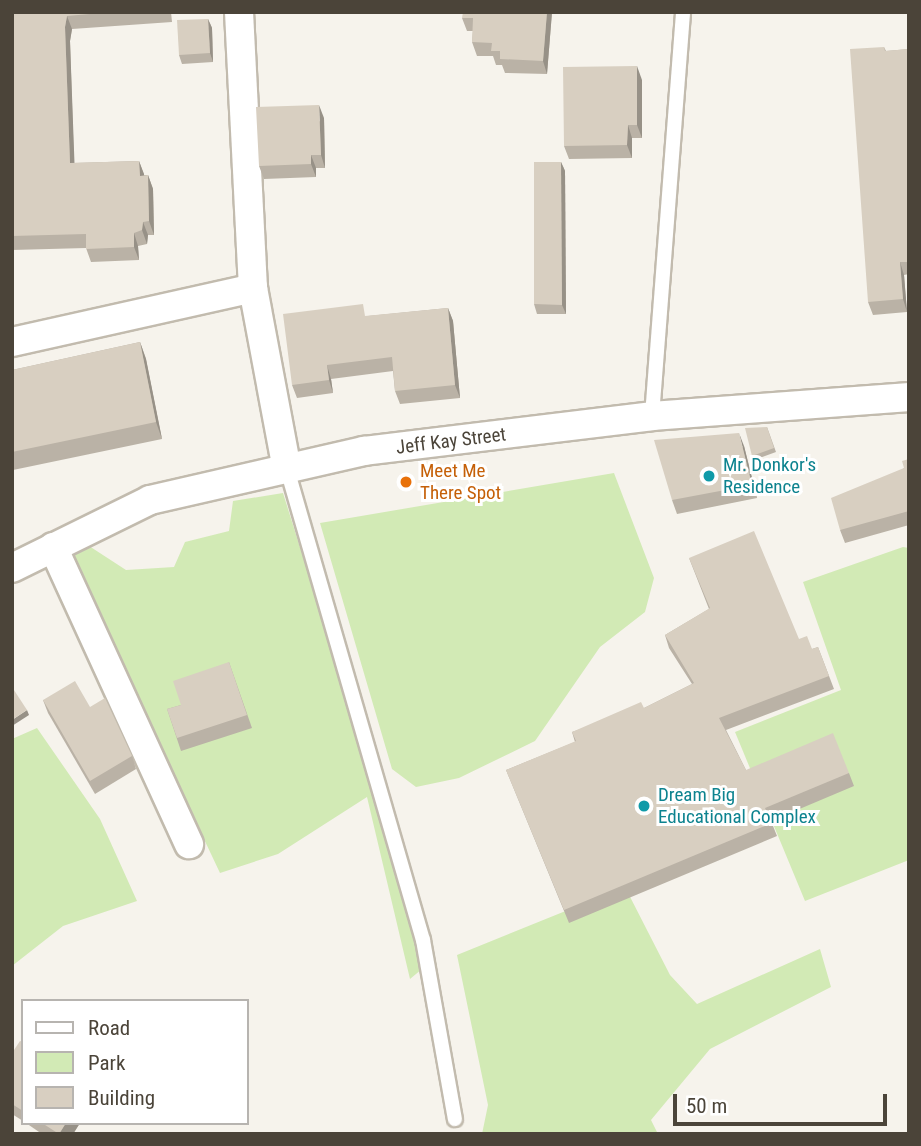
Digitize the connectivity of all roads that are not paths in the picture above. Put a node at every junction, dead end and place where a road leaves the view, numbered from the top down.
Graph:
1 (239, 12) edge
2 (683, 12) edge
3 (253, 288) junction
4 (12, 342) edge
5 (909, 397) edge
6 (652, 416) junction
7 (287, 469) junction
8 (53, 547) junction
9 (12, 568) edge
10 (189, 844) dead end
11 (455, 1119) dead end

1 - 3 street
2 - 6 lane
3 - 4 street
3 - 7 street
5 - 6 street, Jeff Kay Street
6 - 7 street, Jeff Kay Street
7 - 8 street, Jeff Kay Street
7 - 11 lane
8 - 9 street, Jeff Kay Street
8 - 10 street

